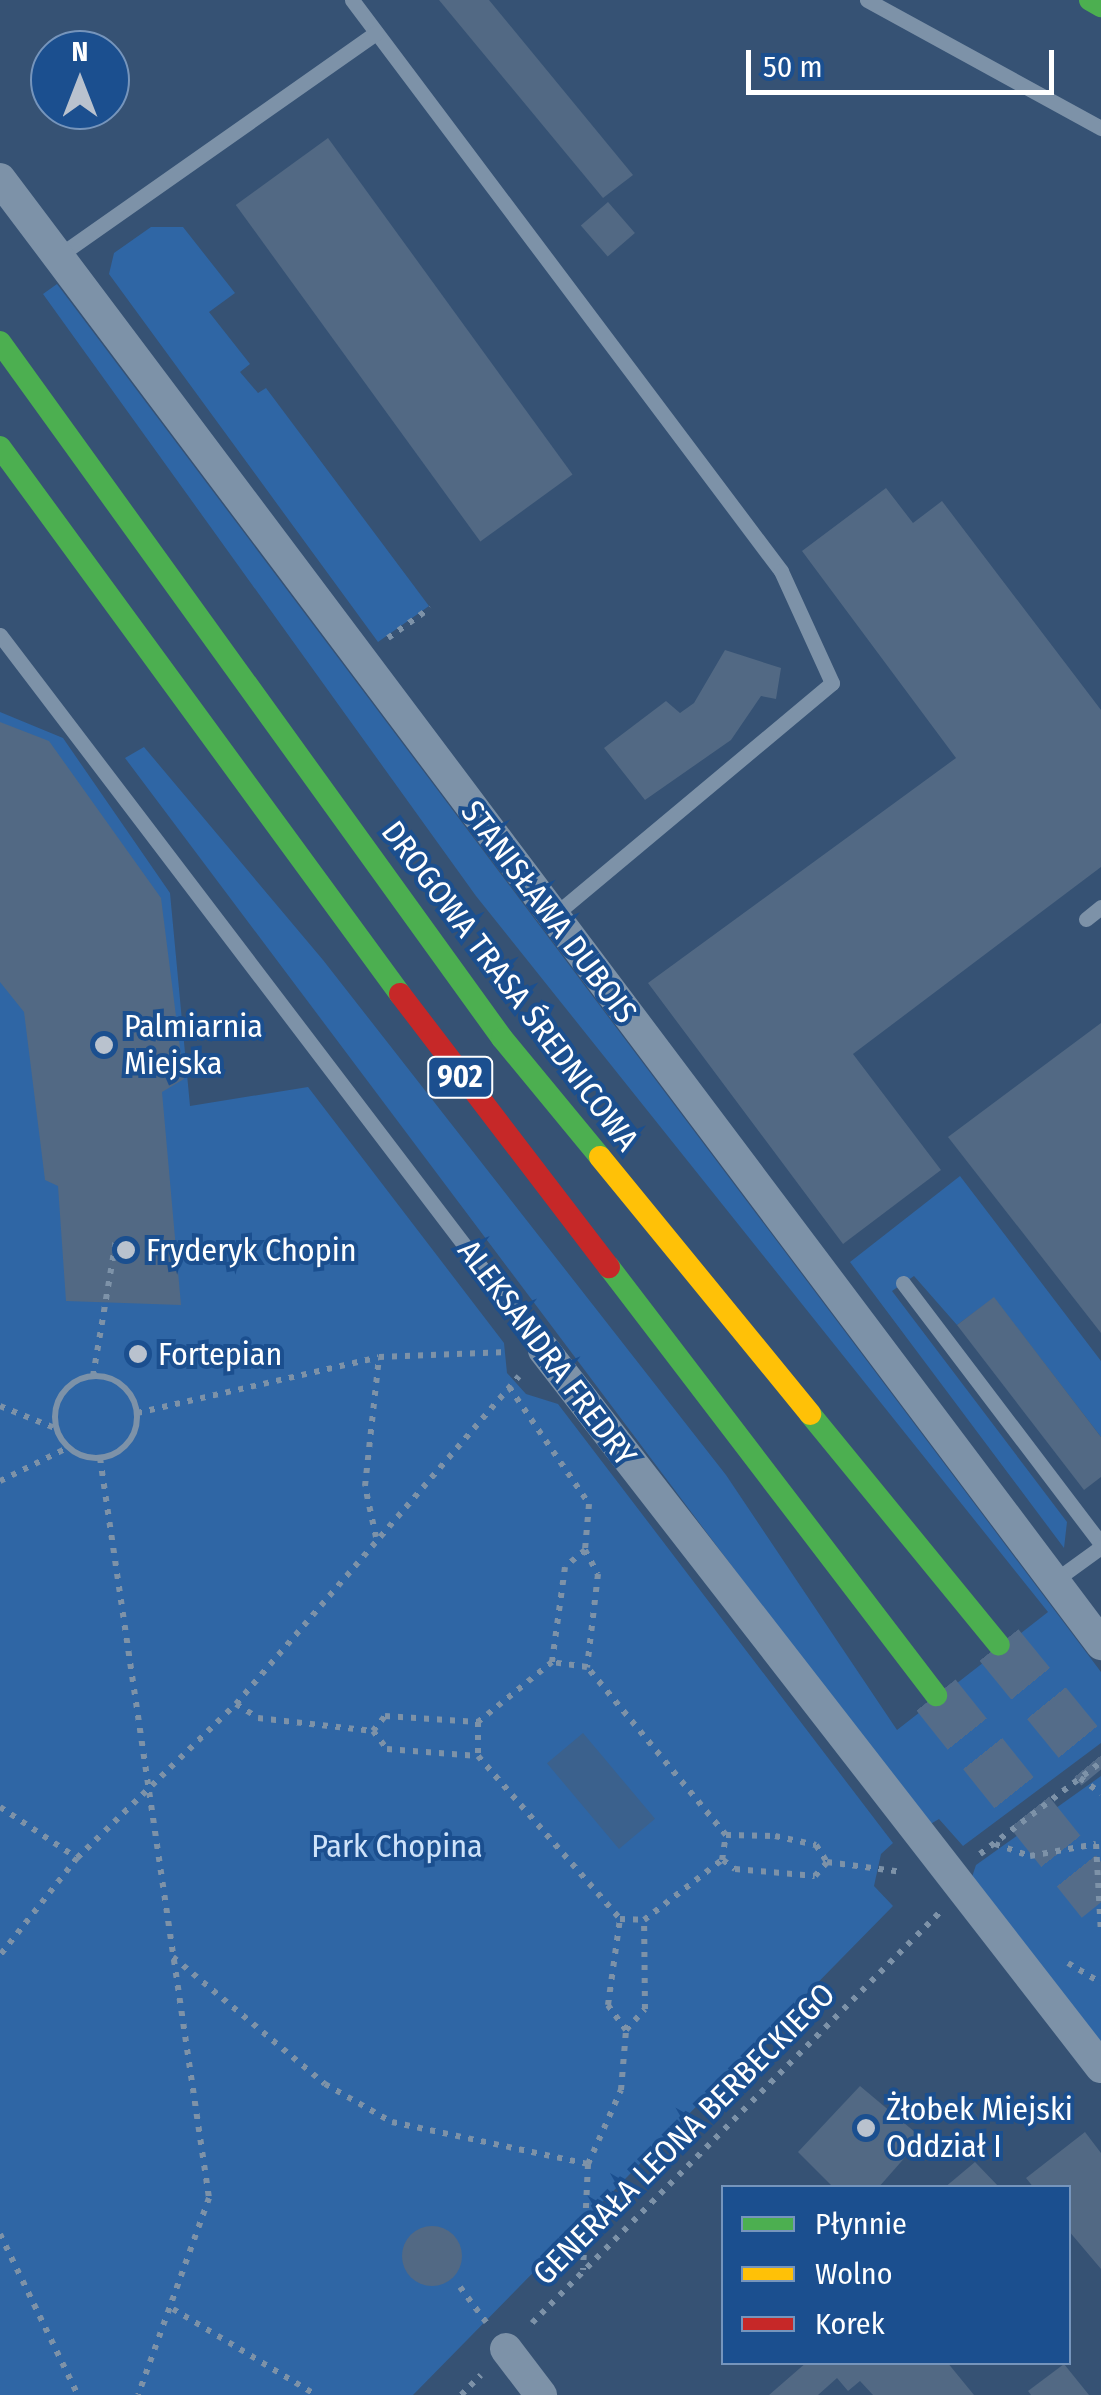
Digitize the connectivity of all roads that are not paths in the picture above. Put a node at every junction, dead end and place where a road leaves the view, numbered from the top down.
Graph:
1 (352, 0) edge
2 (867, 0) edge
3 (1090, 0) edge
4 (1101, 6) edge
5 (376, 33) junction
6 (1101, 128) edge
7 (0, 179) edge
8 (57, 257) junction
9 (0, 342) edge
10 (0, 447) edge
11 (0, 635) edge
12 (1101, 907) edge
13 (552, 917) junction
14 (1086, 919) dead end
15 (904, 1283) dead end
16 (544, 1350) joint
17 (1101, 1545) edge
18 (1054, 1581) junction
19 (1101, 1644) edge
20 (999, 1645) tunnel mouth
21 (936, 1695) tunnel mouth
22 (1101, 2067) edge
23 (506, 2349) road end
24 (542, 2395) edge

1 - 5 lane
2 - 6 lane
3 - 4 main road
5 - 8 lane
5 - 13 lane
7 - 8 street, STANISŁAWA DUBOIS
8 - 13 street, STANISŁAWA DUBOIS
9 - 20 main road, DROGOWA TRASA ŚREDNICOWA / 902
10 - 21 main road, 902
11 - 16 lane, ALEKSANDRA FREDRY
12 - 14 lane
13 - 18 street, STANISŁAWA DUBOIS
15 - 17 lane
16 - 22 street, ALEKSANDRA FREDRY
17 - 18 lane
18 - 19 street, STANISŁAWA DUBOIS
23 - 24 street

